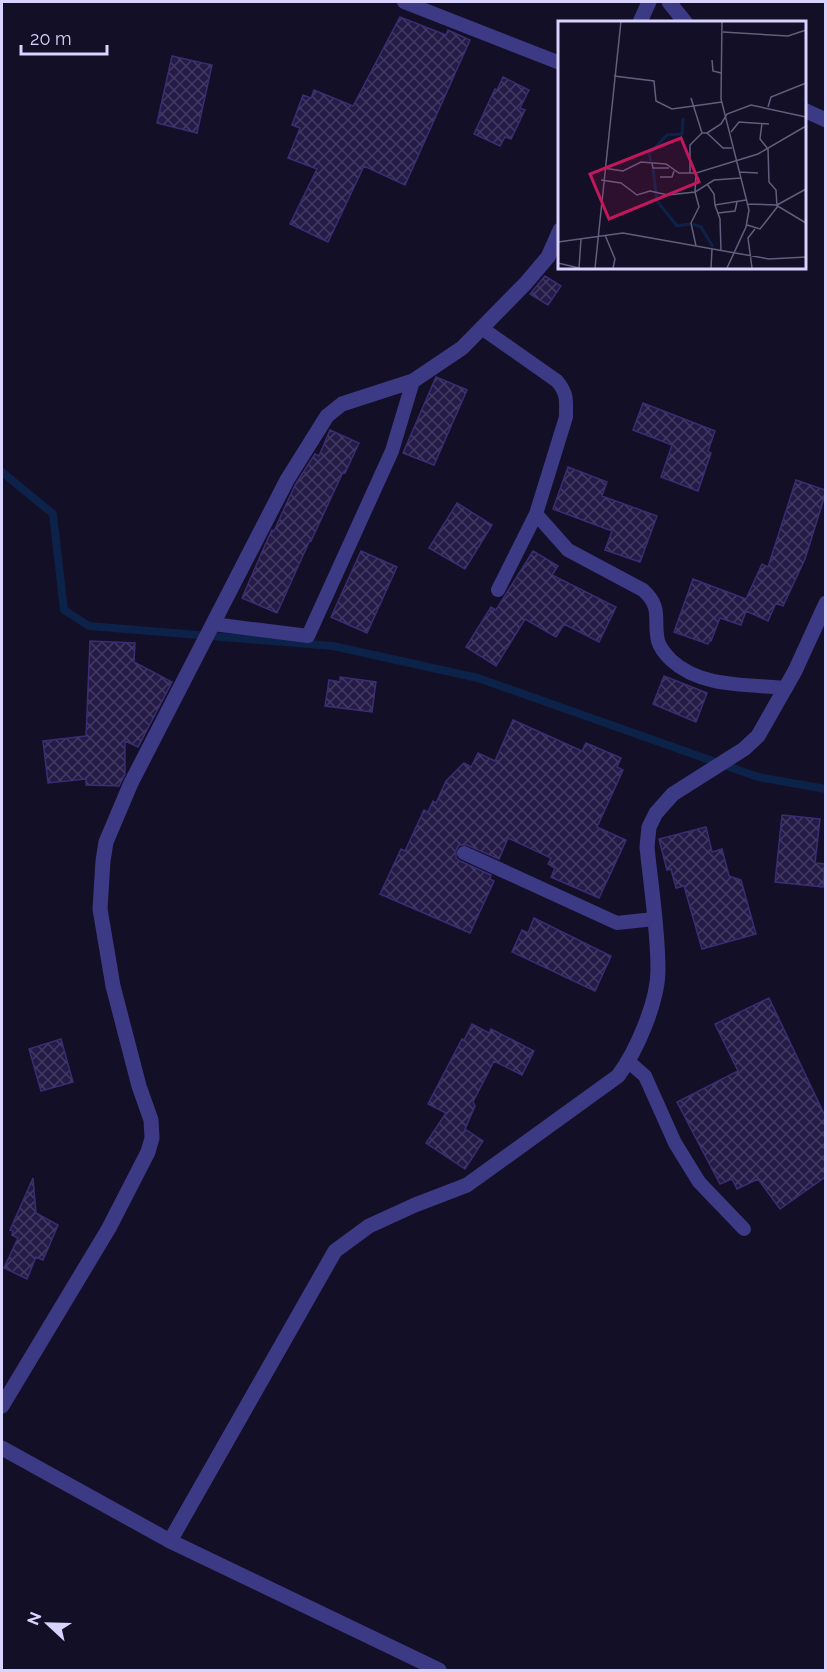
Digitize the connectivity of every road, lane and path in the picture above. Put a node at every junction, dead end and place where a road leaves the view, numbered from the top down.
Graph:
1 (404, 2) edge
2 (649, 2) edge
3 (669, 2) edge
4 (640, 21) edge
5 (684, 21) edge
6 (558, 62) edge
7 (806, 111) edge
8 (825, 120) edge
9 (558, 234) edge
10 (483, 329) junction
11 (413, 381) junction
12 (536, 514) junction
13 (498, 590) dead end
14 (825, 603) edge
15 (210, 631) junction
16 (786, 688) junction
17 (464, 853) dead end
18 (654, 919) junction
19 (629, 1062) junction
20 (744, 1230) dead end
21 (2, 1406) edge
22 (2, 1448) edge
23 (170, 1541) junction
24 (439, 1671) edge

1 - 6 lane
2 - 4 street
3 - 5 street
7 - 8 street
9 - 10 street
10 - 11 street
10 - 12 lane
11 - 15 street
11 - 15 lane
12 - 13 lane
12 - 16 lane
14 - 16 street
15 - 21 street
16 - 18 street
17 - 18 lane
18 - 19 street
19 - 20 lane
19 - 23 street
22 - 23 street
23 - 24 street

